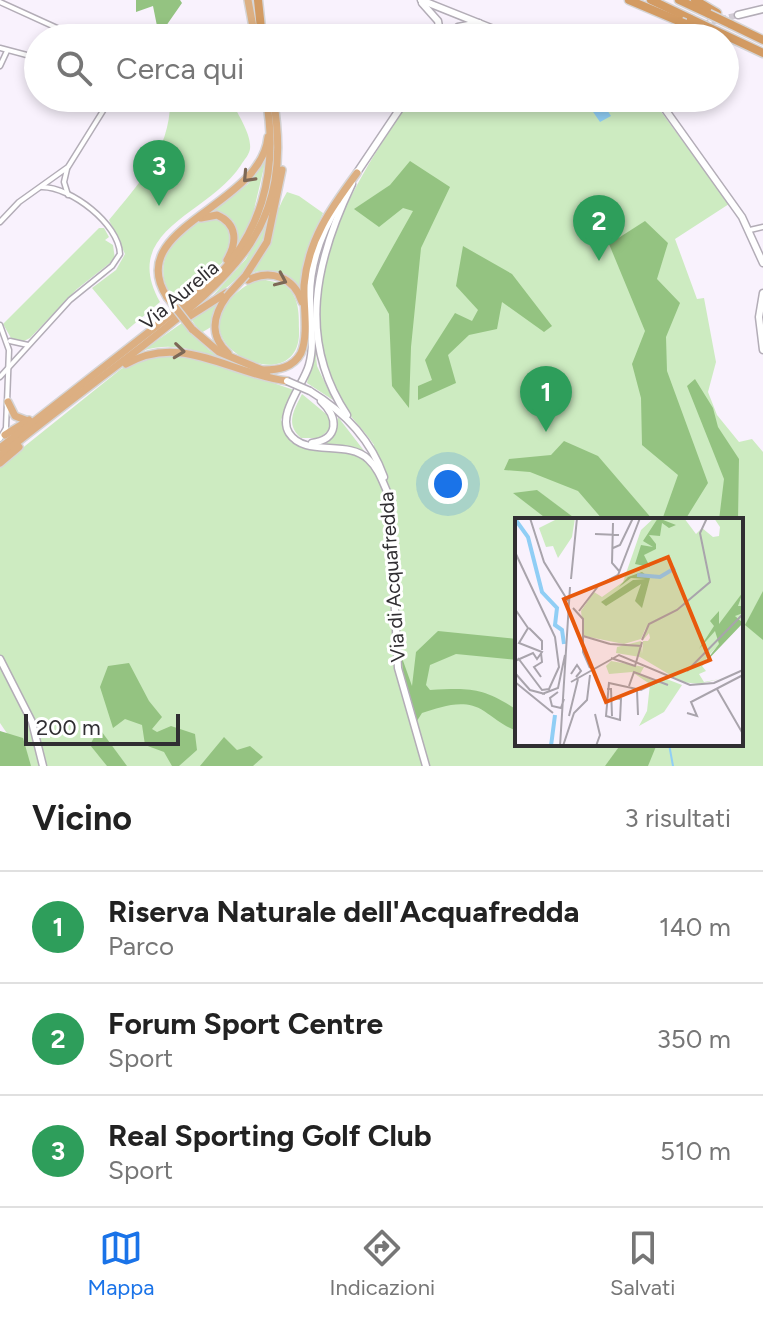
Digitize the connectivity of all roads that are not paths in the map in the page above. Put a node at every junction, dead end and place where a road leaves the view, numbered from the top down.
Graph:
1 (248, 0) edge
2 (256, 0) edge
3 (420, 0) edge
4 (629, 0) edge
5 (651, 0) edge
6 (679, 0) edge
7 (695, 0) edge
8 (0, 2) edge
9 (763, 9) edge
10 (453, 12) junction
11 (713, 14) junction
12 (734, 21) junction
13 (480, 22) junction
14 (48, 24) edge
15 (252, 24) edge
16 (260, 24) edge
17 (438, 24) edge
18 (441, 24) edge
19 (453, 24) edge
20 (474, 24) edge
21 (484, 24) edge
22 (678, 24) edge
23 (698, 24) tunnel mouth
24 (739, 24) edge
25 (739, 24) edge
26 (762, 39) edge
27 (739, 41) edge
28 (0, 48) edge
29 (7, 51) junction
30 (763, 53) edge
31 (24, 55) edge
32 (0, 66) edge
33 (102, 112) edge
34 (268, 112) edge
35 (268, 112) edge
36 (275, 112) edge
37 (398, 112) edge
38 (667, 112) edge
39 (277, 123) junction
40 (68, 167) junction
41 (357, 173) junction
42 (42, 187) junction
43 (68, 195) junction
44 (0, 222) edge
45 (192, 222) junction
46 (763, 227) edge
47 (750, 230) junction
48 (763, 263) edge
49 (247, 278) junction
50 (212, 283) junction
51 (763, 293) edge
52 (227, 295) junction
53 (303, 304) junction
54 (0, 325) edge
55 (214, 329) junction
56 (194, 331) junction
57 (158, 334) junction
58 (8, 339) junction
59 (29, 345) junction
60 (763, 350) edge
61 (239, 362) junction
62 (7, 369) junction
63 (103, 369) junction
64 (263, 370) junction
65 (0, 377) edge
66 (287, 381) junction
67 (84, 391) junction
68 (310, 391) junction
69 (8, 402) junction
70 (28, 421) junction
71 (34, 430) junction
72 (361, 435) junction
73 (2, 437) edge
74 (301, 442) junction
75 (0, 448) edge
76 (0, 456) edge
77 (0, 463) edge
78 (389, 496) junction
79 (0, 659) edge
80 (43, 766) edge
81 (426, 766) edge

1 - 15 highway
2 - 16 highway
3 - 10 street
3 - 17 street
4 - 22 highway
5 - 23 highway, bridge
6 - 11 highway
7 - 11 highway
8 - 14 street
9 - 12 street
10 - 13 street
10 - 18 street
10 - 19 street
11 - 12 highway, bridge
12 - 25 highway
13 - 20 street
13 - 21 street
24 - 26 highway
27 - 30 highway
28 - 29 street
29 - 31 street
29 - 32 street
33 - 40 street
34 -> 45 highway
35 - 50 highway, Via Aurelia
36 - 39 highway, Via Aurelia
37 - 41 street
38 - 47 street
39 - 49 highway
39 - 57 highway, Via Aurelia
40 - 42 street
40 - 43 street
41 - 53 highway
41 - 72 street
41 - 74 street
42 - 43 street
42 - 44 street
43 - 59 street
45 - 50 highway
45 - 56 highway, bridge
46 - 47 street
47 - 48 street
49 - 52 highway, bridge
49 -> 53 highway
50 - 63 highway, Via Aurelia
51 - 60 street
52 - 55 highway
52 - 57 highway
53 - 64 highway
54 - 58 street
55 - 56 highway
55 - 61 highway
56 - 61 highway
57 - 67 highway, Via Aurelia
58 - 59 street
58 - 62 street
59 - 62 street
61 - 64 highway
62 - 65 street
62 - 69 street
63 - 70 highway
63 - 75 highway, Via Aurelia
64 - 66 highway
67 -> 66 highway
66 - 68 street, Via di Acquafredda, bridge
67 - 71 highway, Via Aurelia
68 - 72 street, Via di Acquafredda
68 - 74 street
69 - 70 highway
69 - 73 street
70 - 73 highway
71 - 76 highway, Via Aurelia
71 - 77 highway
72 - 78 street, Via di Acquafredda
74 - 78 street
78 - 81 street, Via di Acquafredda
79 - 80 street

